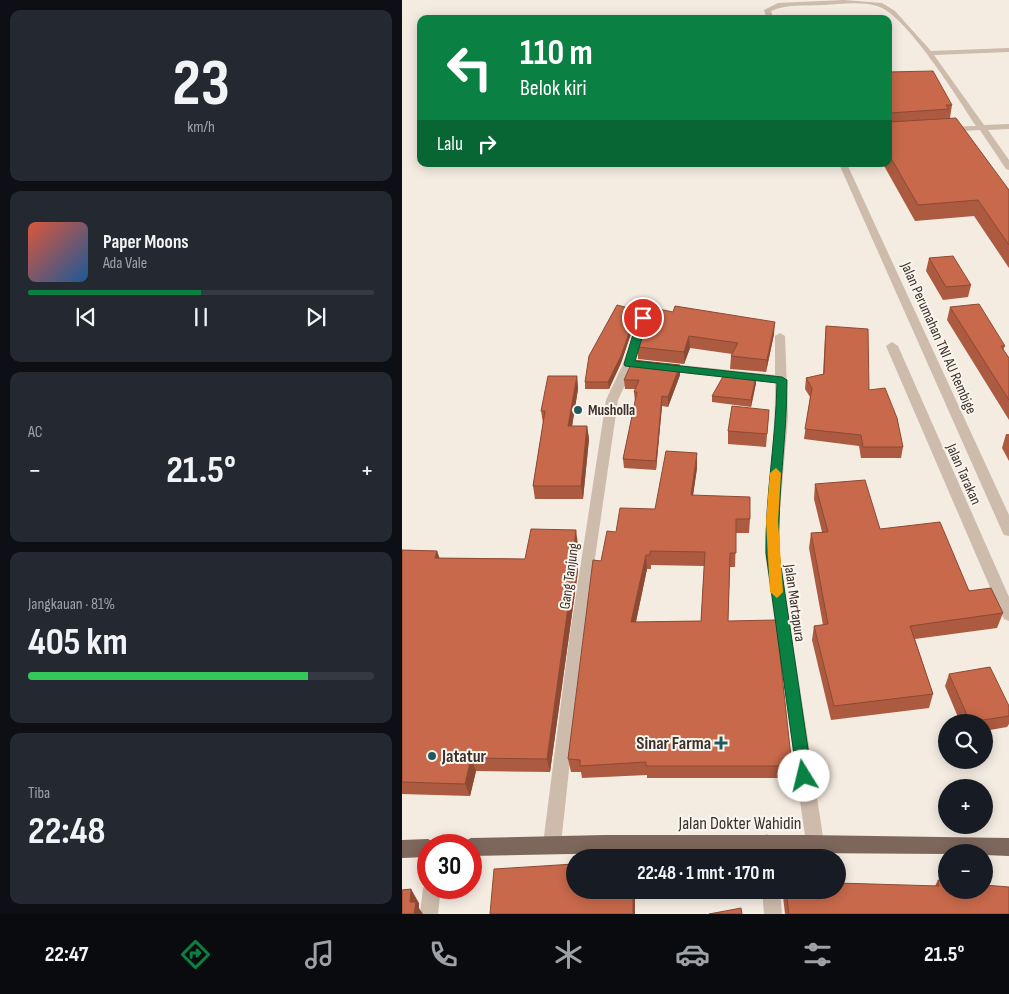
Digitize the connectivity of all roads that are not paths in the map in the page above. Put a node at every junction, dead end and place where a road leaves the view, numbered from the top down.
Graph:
1 (769, 15) edge
2 (1008, 50) edge
3 (929, 53) junction
4 (1008, 126) edge
5 (980, 128) junction
6 (934, 130) edge
7 (844, 167) edge
8 (1008, 167) edge
9 (643, 318) dead end
10 (780, 336) dead end
11 (892, 346) dead end
12 (638, 365) junction
13 (782, 380) junction
14 (1008, 527) edge
15 (1008, 614) edge
16 (815, 843) junction
17 (552, 844) junction
18 (482, 847) edge
19 (1008, 847) edge
20 (417, 848) edge
21 (402, 849) edge
22 (732, 849) edge
23 (775, 849) edge
24 (431, 899) edge
25 (772, 899) edge
26 (429, 914) edge
27 (773, 914) edge

1 - 3 street
2 - 3 street
3 - 5 street
4 - 5 street
5 - 6 street
5 - 8 street
7 - 14 street, Jalan Perumahan TNI AU Rembige
9 - 12 street, Gang Tanjung
10 - 13 street, Jalan Martapura
11 - 15 street, Jalan Tarakan
12 - 13 street
12 - 17 street, Gang Tanjung
13 - 16 street, Jalan Martapura
16 - 19 main road, Jalan Dokter Wahidin
16 - 23 main road, Jalan Dokter Wahidin
17 - 18 main road, Jalan Dokter Wahidin
17 - 22 main road, Jalan Dokter Wahidin
20 - 21 main road
24 - 26 street
25 - 27 street

